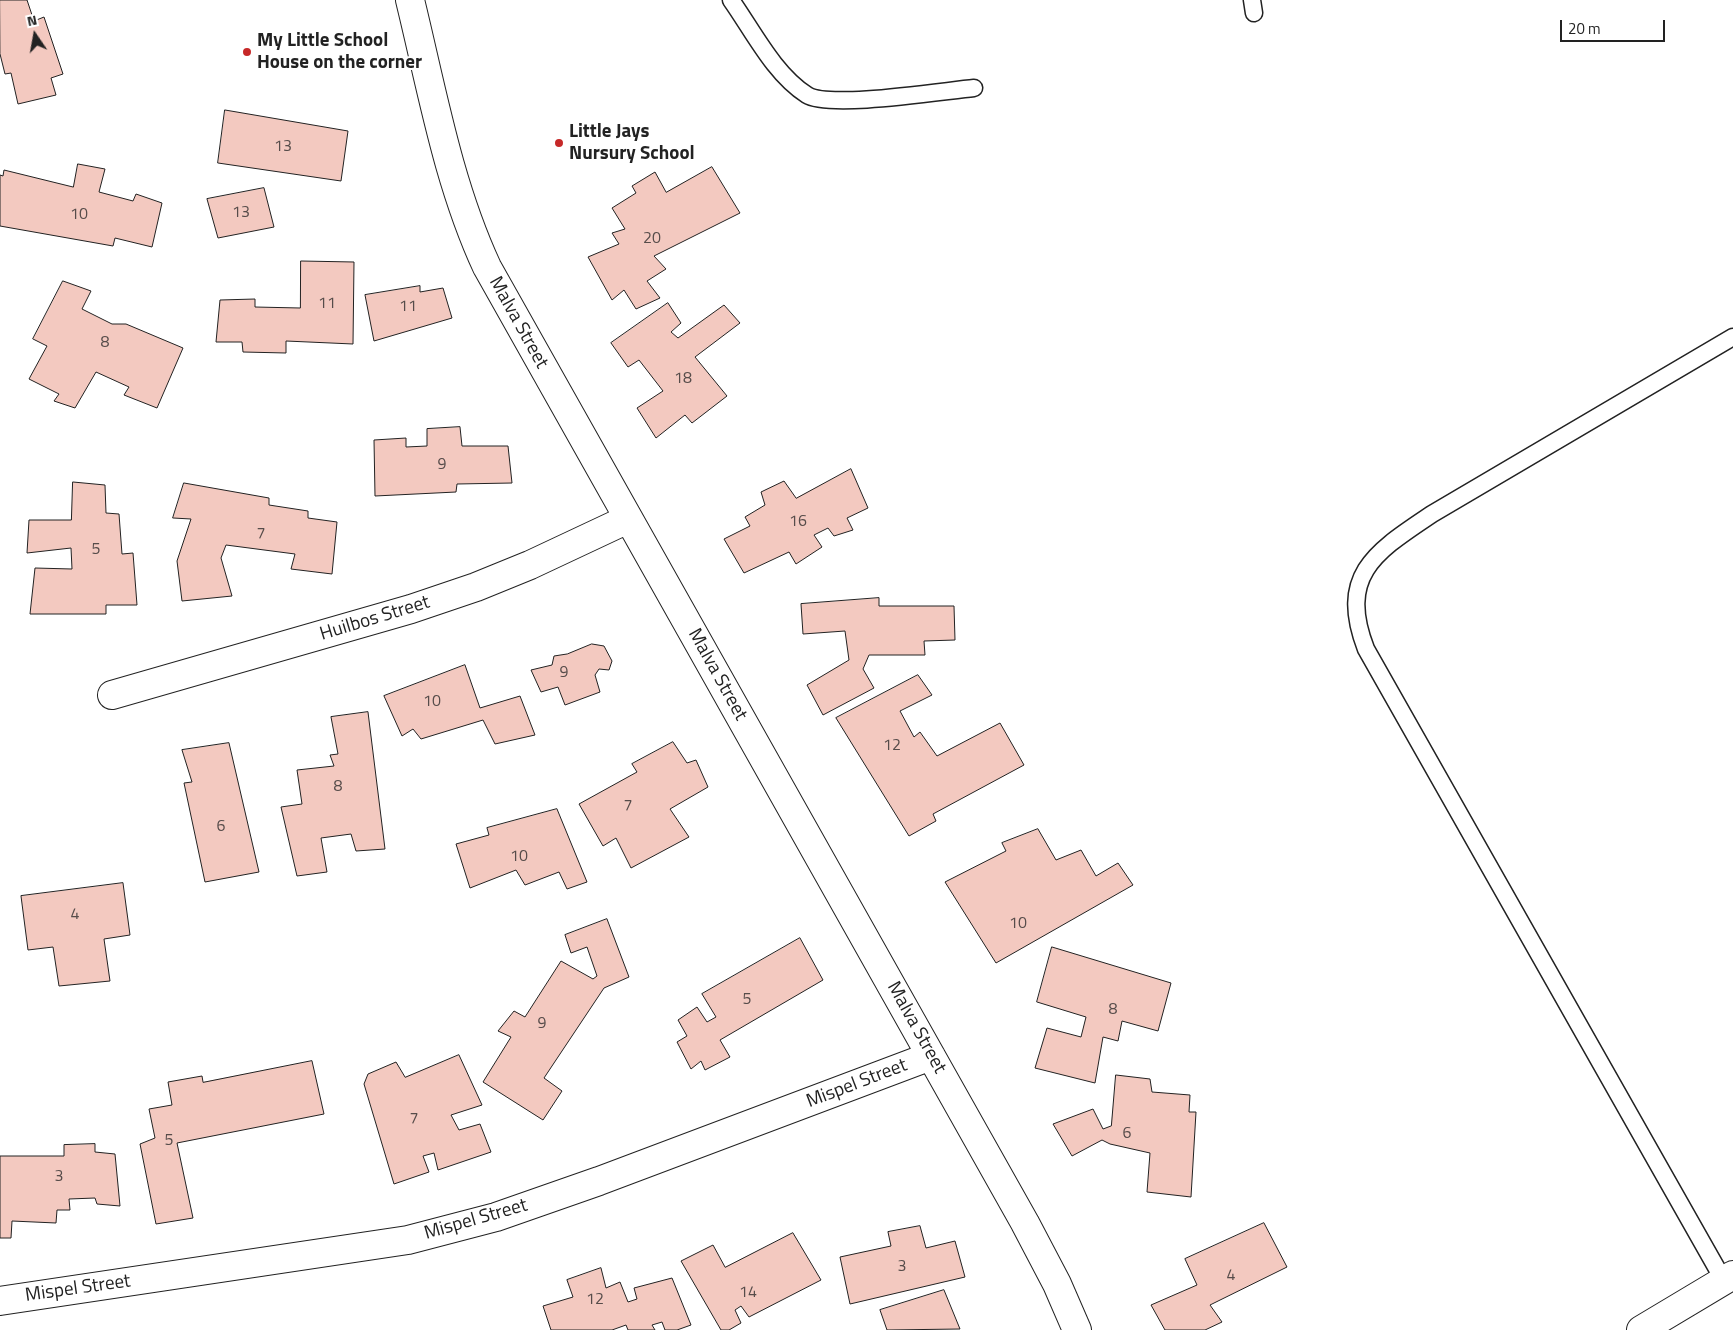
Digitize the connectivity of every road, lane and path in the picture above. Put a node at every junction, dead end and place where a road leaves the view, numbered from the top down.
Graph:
1 (410, 0) edge
2 (731, 0) edge
3 (974, 88) dead end
4 (1733, 338) edge
5 (628, 519) junction
6 (112, 695) dead end
7 (931, 1056) junction
8 (1728, 1278) edge
9 (0, 1301) edge
10 (1077, 1330) edge
11 (1641, 1330) edge

1 - 5 street, Malva Street
2 - 3 lane
4 - 8 lane
5 - 6 street, Huilbos Street
5 - 7 street, Malva Street
7 - 9 street, Mispel Street
7 - 10 street, Malva Street
8 - 11 street

